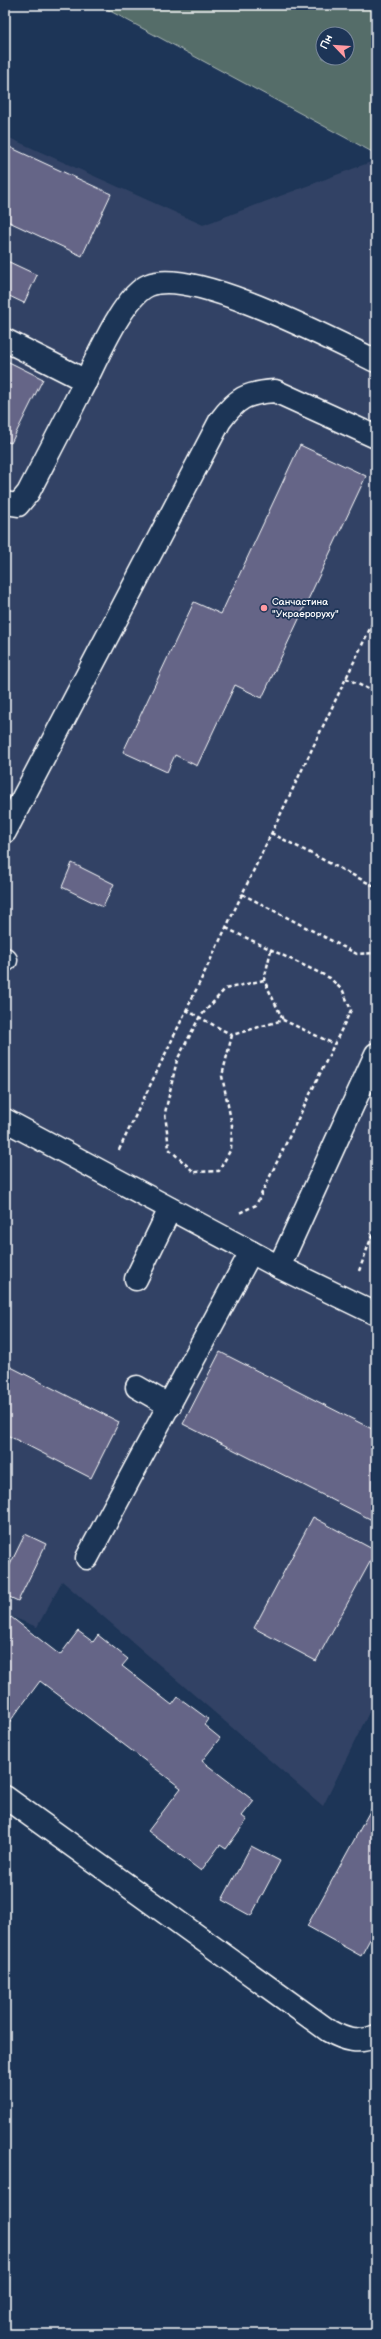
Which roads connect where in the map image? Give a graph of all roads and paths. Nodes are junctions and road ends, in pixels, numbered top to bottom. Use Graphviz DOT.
graph roads {
  1 [pos="5,340"];
  2 [pos="376,361"];
  3 [pos="86,381"];
  4 [pos="376,437"];
  5 [pos="5,504"];
  6 [pos="376,616"];
  7 [pos="346,678"];
  8 [pos="376,693"];
  9 [pos="5,832"];
  10 [pos="271,833"];
  11 [pos="376,887"];
  12 [pos="242,894"];
  13 [pos="226,928"];
  14 [pos="271,950"];
  15 [pos="376,953"];
  16 [pos="264,980"];
  17 [pos="186,1010"];
  18 [pos="199,1018"];
  19 [pos="283,1020"];
  20 [pos="232,1035"];
  21 [pos="334,1044"];
  22 [pos="376,1054"];
  23 [pos="5,1120"];
  24 [pos="125,1154"];
  25 [pos="170,1209"];
  26 [pos="237,1214"];
  27 [pos="376,1225"];
  28 [pos="251,1252"];
  29 [pos="279,1267"];
  30 [pos="359,1271"];
  31 [pos="136,1279"];
  32 [pos="376,1314"];
  33 [pos="137,1387"];
  34 [pos="170,1406"];
  35 [pos="88,1558"];
  36 [pos="5,1797"];
  37 [pos="376,2036"];
  1 -- 3 [label="lane"];
  2 -- 3 [label="lane"];
  3 -- 5 [label="lane"];
  4 -- 9 [label="lane"];
  6 -- 7 [label="path"];
  7 -- 8 [label="path"];
  7 -- 10 [label="path"];
  10 -- 11 [label="path"];
  10 -- 12 [label="path"];
  12 -- 13 [label="path"];
  12 -- 15 [label="path"];
  13 -- 14 [label="path"];
  13 -- 17 [label="path"];
  14 -- 16 [label="path"];
  14 -- 21 [label="path"];
  16 -- 18 [label="path"];
  16 -- 19 [label="path"];
  17 -- 18 [label="path"];
  17 -- 24 [label="path"];
  18 -- 20 [label="path"];
  18 -- 20 [label="path"];
  19 -- 20 [label="path"];
  19 -- 21 [label="path"];
  21 -- 26 [label="path"];
  22 -- 29 [label="lane"];
  23 -- 25 [label="lane"];
  25 -- 28 [label="lane"];
  25 -- 31 [label="lane"];
  27 -- 30 [label="path"];
  28 -- 29 [label="lane"];
  28 -- 34 [label="lane"];
  29 -- 32 [label="lane"];
  33 -- 34 [label="lane"];
  34 -- 35 [label="lane"];
  36 -- 37 [label="lane"];
}
